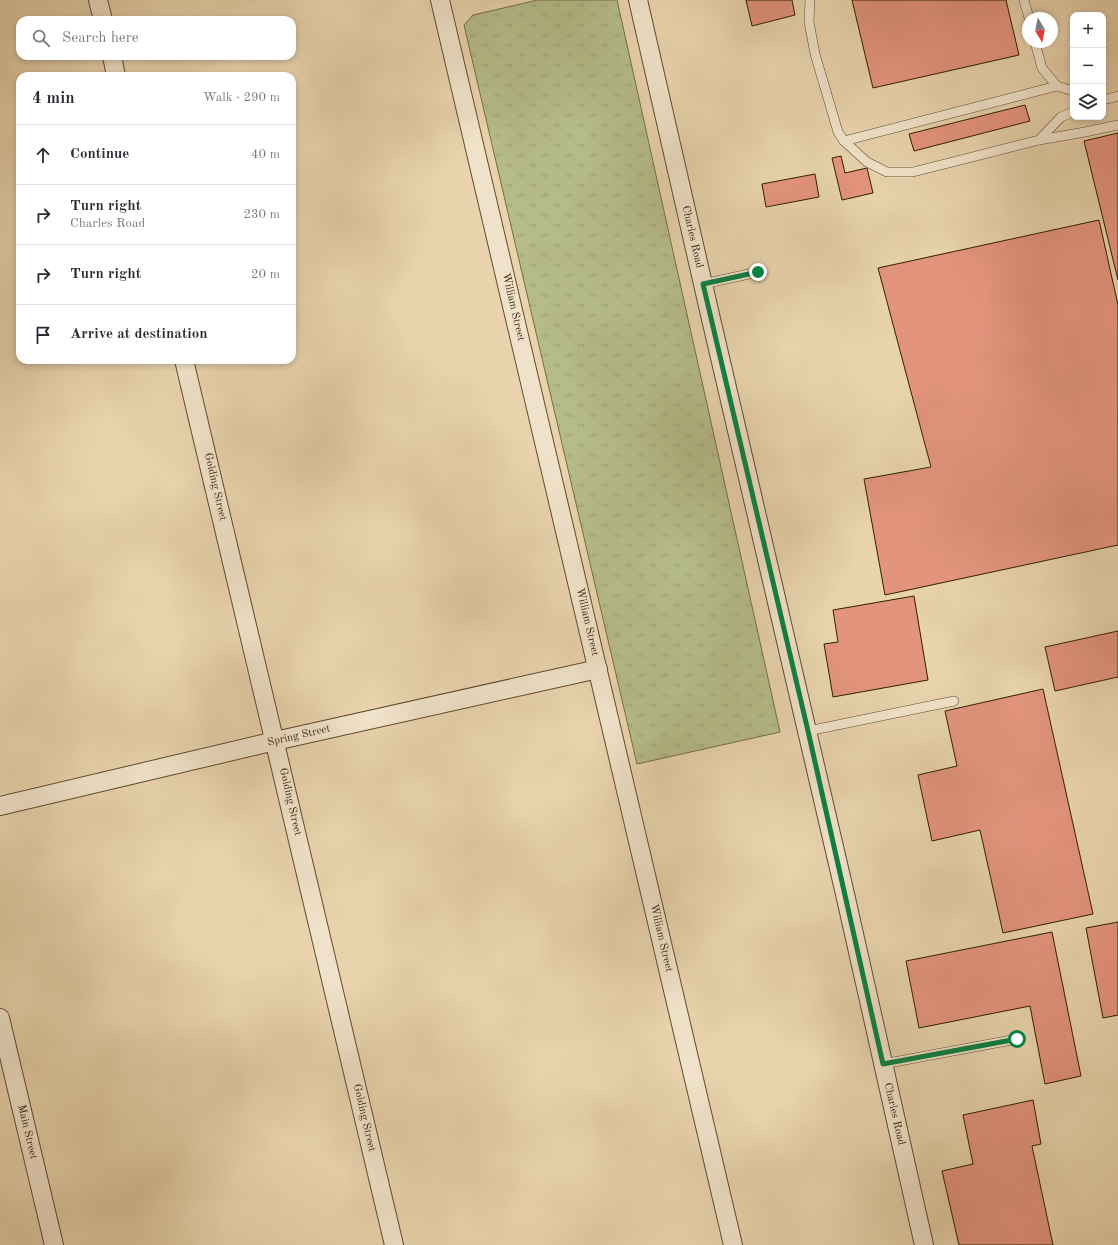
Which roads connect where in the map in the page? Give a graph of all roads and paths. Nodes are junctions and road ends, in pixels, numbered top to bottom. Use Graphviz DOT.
graph roads {
  1 [pos="98,0"];
  2 [pos="440,0"];
  3 [pos="638,0"];
  4 [pos="810,0"];
  5 [pos="1024,0"];
  6 [pos="1027,12"];
  7 [pos="102,16"];
  8 [pos="1037,48"];
  9 [pos="113,60"];
  10 [pos="115,72"];
  11 [pos="1057,86"];
  12 [pos="1070,90"];
  13 [pos="1118,96"];
  14 [pos="1106,99"];
  15 [pos="1070,113"];
  16 [pos="1118,125"];
  17 [pos="1039,140"];
  18 [pos="844,141"];
  19 [pos="758,272"];
  20 [pos="703,284"];
  21 [pos="185,364"];
  22 [pos="598,669"];
  23 [pos="954,701"];
  24 [pos="808,731"];
  25 [pos="275,741"];
  26 [pos="0,806"];
  27 [pos="0,1018"];
  28 [pos="1017,1039"];
  29 [pos="883,1064"];
  30 [pos="54,1245"];
  31 [pos="394,1245"];
  32 [pos="733,1245"];
  33 [pos="924,1245"];
  1 -- 7 [label="street"];
  2 -- 22 [label="street, William Street"];
  3 -- 20 [label="street, Charles Road"];
  4 -- 18 [label="lane"];
  5 -- 6 [label="lane"];
  8 -- 11 [label="lane"];
  9 -- 10 [label="street"];
  11 -- 12 [label="lane"];
  11 -- 18 [label="lane"];
  13 -- 14 [label="lane"];
  15 -- 17 [label="lane"];
  16 -- 17 [label="lane"];
  17 -- 18 [label="lane"];
  19 -- 20 [label="lane"];
  20 -- 24 [label="street, Charles Road"];
  21 -- 25 [label="street, Golding Street"];
  22 -- 25 [label="street, Spring Street"];
  22 -- 32 [label="street, William Street"];
  23 -- 24 [label="lane"];
  24 -- 29 [label="street, Charles Road"];
  25 -- 26 [label="street, Spring Street"];
  25 -- 31 [label="street, Golding Street"];
  27 -- 30 [label="street, Main Street"];
  28 -- 29 [label="lane"];
  29 -- 33 [label="street, Charles Road"];
}
